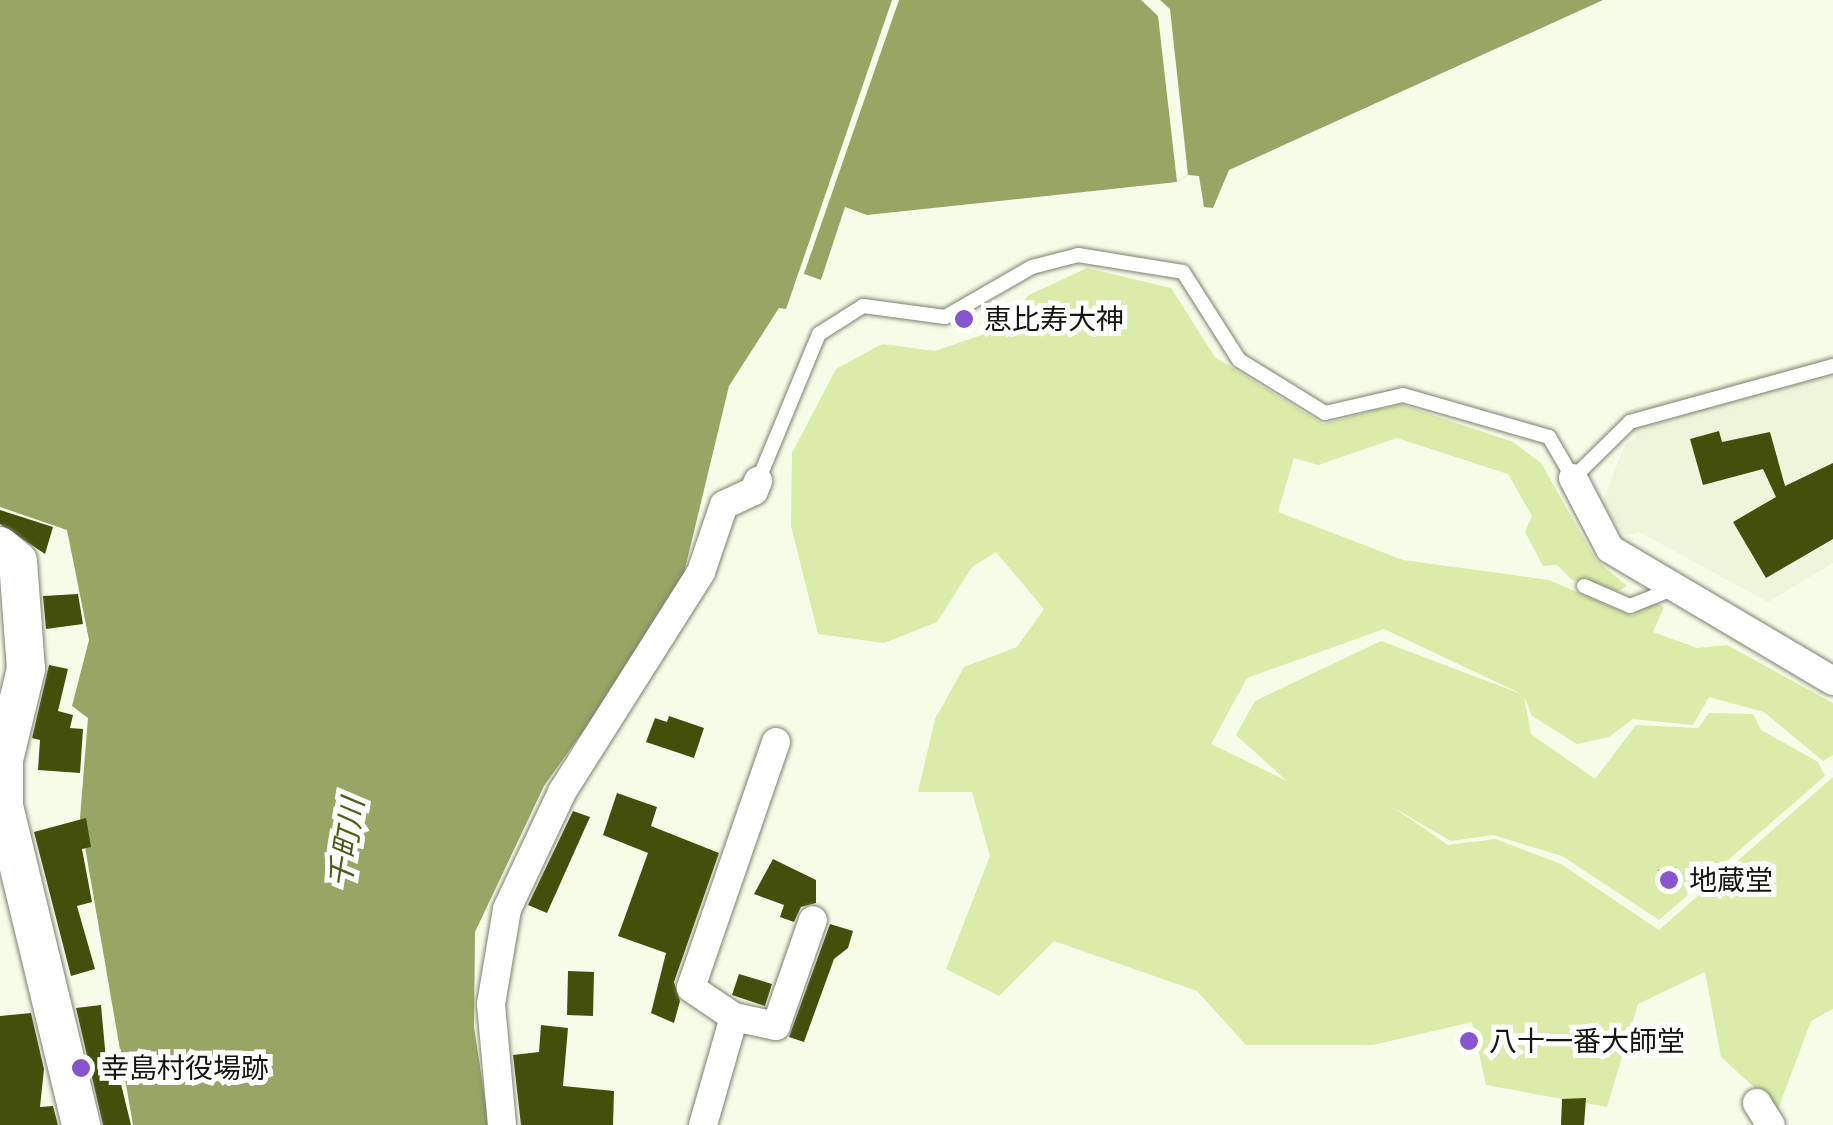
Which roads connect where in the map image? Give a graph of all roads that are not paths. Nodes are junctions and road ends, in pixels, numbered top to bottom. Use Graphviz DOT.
graph roads {
  1 [pos="1833,366"];
  2 [pos="1573,478"];
  3 [pos="758,481"];
  4 [pos="0,546"];
  5 [pos="1584,586"];
  6 [pos="1670,590"];
  7 [pos="1833,681"];
  8 [pos="776,742"];
  9 [pos="813,920"];
  10 [pos="734,1016"];
  11 [pos="81,1125"];
  12 [pos="502,1125"];
  13 [pos="703,1125"];
  1 -- 2 [label="lane"];
  2 -- 3 [label="lane"];
  2 -- 6 [label="street"];
  3 -- 12 [label="street"];
  4 -- 11 [label="main road"];
  5 -- 6 [label="lane"];
  6 -- 7 [label="street"];
  8 -- 10 [label="street"];
  9 -- 10 [label="street"];
  10 -- 13 [label="street"];
}
